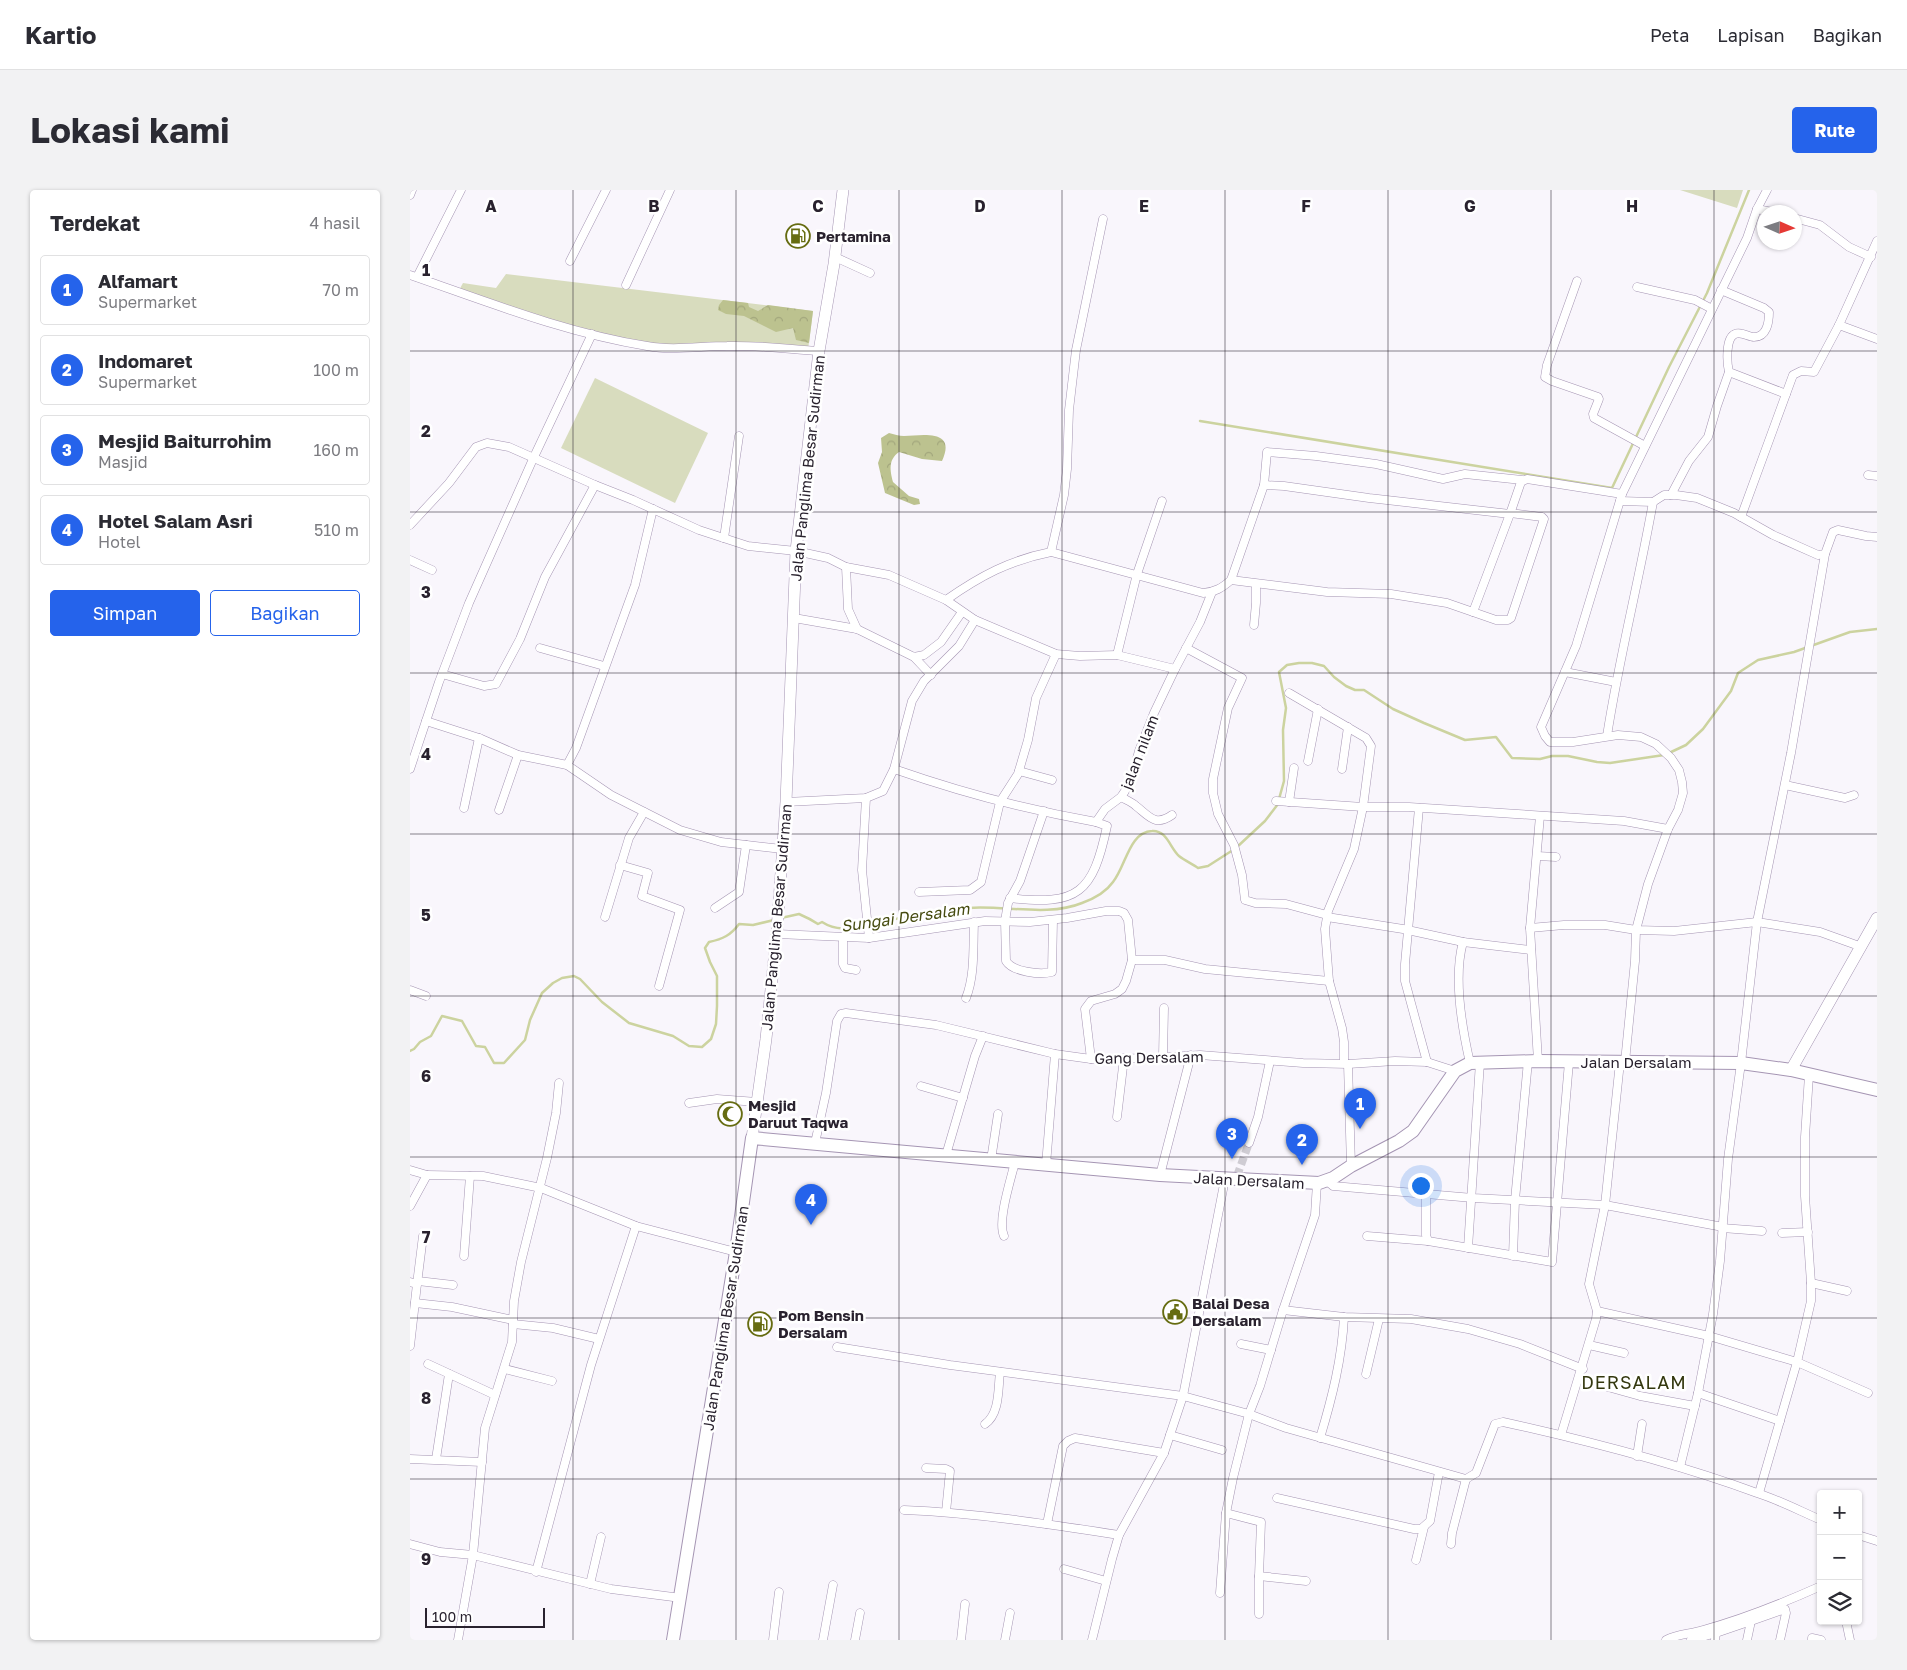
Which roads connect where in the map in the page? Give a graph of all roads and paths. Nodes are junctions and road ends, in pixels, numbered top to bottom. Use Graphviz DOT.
graph roads {
  1 [pos="412,190"];
  2 [pos="461,190"];
  3 [pos="606,190"];
  4 [pos="670,190"];
  5 [pos="843,190"];
  6 [pos="1767,190"];
  7 [pos="410,195"];
  8 [pos="1759,205"];
  9 [pos="1757,209"];
  10 [pos="1103,219"];
  11 [pos="1802,220"];
  12 [pos="1877,241"];
  13 [pos="835,257"];
  14 [pos="1870,258"];
  15 [pos="570,261"];
  16 [pos="870,273"];
  17 [pos="413,276"];
  18 [pos="1577,281"];
  19 [pos="626,285"];
  20 [pos="1637,287"];
  21 [pos="1721,290"];
  22 [pos="1710,308"];
  23 [pos="1839,325"];
  24 [pos="592,334"];
  25 [pos="1877,339"];
  26 [pos="819,351"];
  27 [pos="1729,372"];
  28 [pos="1786,394"];
  29 [pos="739,436"];
  30 [pos="1642,444"];
  31 [pos="534,459"];
  32 [pos="1868,475"];
  33 [pos="1877,476"];
  34 [pos="1522,480"];
  35 [pos="595,485"];
  36 [pos="1264,485"];
  37 [pos="1671,495"];
  38 [pos="1621,497"];
  39 [pos="1162,500"];
  40 [pos="1652,502"];
  41 [pos="653,509"];
  42 [pos="1510,513"];
  43 [pos="1741,517"];
  44 [pos="410,525"];
  45 [pos="1877,537"];
  46 [pos="724,538"];
  47 [pos="796,551"];
  48 [pos="1051,552"];
  49 [pos="1825,554"];
  50 [pos="410,560"];
  51 [pos="846,566"];
  52 [pos="432,570"];
  53 [pos="1137,574"];
  54 [pos="1231,580"];
  55 [pos="1256,584"];
  56 [pos="1212,592"];
  57 [pos="946,600"];
  58 [pos="962,612"];
  59 [pos="1473,612"];
  60 [pos="794,618"];
  61 [pos="975,620"];
  62 [pos="1254,625"];
  63 [pos="857,629"];
  64 [pos="540,648"];
  65 [pos="1186,648"];
  66 [pos="1056,654"];
  67 [pos="1117,655"];
  68 [pos="914,657"];
  69 [pos="604,666"];
  70 [pos="1175,669"];
  71 [pos="1565,672"];
  72 [pos="442,674"];
  73 [pos="931,674"];
  74 [pos="1616,682"];
  75 [pos="1289,693"];
  76 [pos="1318,709"];
  77 [pos="426,721"];
  78 [pos="1348,727"];
  79 [pos="1607,736"];
  80 [pos="479,738"];
  81 [pos="518,755"];
  82 [pos="1308,760"];
  83 [pos="566,765"];
  84 [pos="1294,768"];
  85 [pos="410,769"];
  86 [pos="894,769"];
  87 [pos="1342,769"];
  88 [pos="1020,770"];
  89 [pos="1052,780"];
  90 [pos="1785,785"];
  91 [pos="1854,795"];
  92 [pos="1121,797"];
  93 [pos="866,798"];
  94 [pos="1276,801"];
  95 [pos="786,802"];
  96 [pos="1000,802"];
  97 [pos="1288,802"];
  98 [pos="1363,807"];
  99 [pos="464,808"];
  100 [pos="1419,808"];
  101 [pos="499,810"];
  102 [pos="1044,810"];
  103 [pos="644,812"];
  104 [pos="1172,815"];
  105 [pos="1540,816"];
  106 [pos="1096,822"];
  107 [pos="1668,829"];
  108 [pos="746,845"];
  109 [pos="782,849"];
  110 [pos="1537,856"];
  111 [pos="1556,857"];
  112 [pos="620,864"];
  113 [pos="919,892"];
  114 [pos="1009,901"];
  115 [pos="715,908"];
  116 [pos="605,916"];
  117 [pos="1327,916"];
  118 [pos="1005,917"];
  119 [pos="1877,918"];
  120 [pos="1053,920"];
  121 [pos="974,922"];
  122 [pos="1757,922"];
  123 [pos="1530,928"];
  124 [pos="1407,930"];
  125 [pos="1636,930"];
  126 [pos="777,932"];
  127 [pos="868,933"];
  128 [pos="843,938"];
  129 [pos="1463,942"];
  130 [pos="1862,947"];
  131 [pos="1531,950"];
  132 [pos="1132,960"];
  133 [pos="856,970"];
  134 [pos="1329,981"];
  135 [pos="659,986"];
  136 [pos="410,990"];
  137 [pos="426,996"];
  138 [pos="966,998"];
  139 [pos="1164,1008"];
  140 [pos="984,1036"];
  141 [pos="1054,1054"];
  142 [pos="1191,1055"];
  143 [pos="1163,1057"];
  144 [pos="1124,1058"];
  145 [pos="1091,1059"];
  146 [pos="1270,1060"];
  147 [pos="1533,1061"];
  148 [pos="1427,1062"];
  149 [pos="1475,1062"];
  150 [pos="1570,1062"];
  151 [pos="1622,1062"];
  152 [pos="1741,1063"];
  153 [pos="1346,1064"];
  154 [pos="1791,1070"];
  155 [pos="1455,1071"];
  156 [pos="1809,1075"];
  157 [pos="559,1082"];
  158 [pos="921,1086"];
  159 [pos="1877,1090"];
  160 [pos="963,1098"];
  161 [pos="756,1102"];
  162 [pos="689,1103"];
  163 [pos="998,1114"];
  164 [pos="1118,1117"];
  165 [pos="752,1138"];
  166 [pos="815,1143"];
  167 [pos="1249,1143"];
  168 [pos="946,1155"];
  169 [pos="991,1160"];
  170 [pos="1015,1162"];
  171 [pos="1046,1165"];
  172 [pos="1351,1166"];
  173 [pos="410,1170"];
  174 [pos="427,1175"];
  175 [pos="1160,1175"];
  176 [pos="470,1176"];
  177 [pos="1232,1178"];
  178 [pos="1322,1182"];
  179 [pos="541,1188"];
  180 [pos="1426,1194"];
  181 [pos="1472,1198"];
  182 [pos="1515,1200"];
  183 [pos="1558,1202"];
  184 [pos="1605,1204"];
  185 [pos="410,1206"];
  186 [pos="636,1226"];
  187 [pos="1722,1227"];
  188 [pos="1762,1231"];
  189 [pos="1808,1232"];
  190 [pos="1782,1233"];
  191 [pos="424,1236"];
  192 [pos="1004,1236"];
  193 [pos="1368,1236"];
  194 [pos="1428,1241"];
  195 [pos="1468,1248"];
  196 [pos="736,1252"];
  197 [pos="464,1256"];
  198 [pos="1513,1256"];
  199 [pos="415,1282"];
  200 [pos="1811,1283"];
  201 [pos="453,1285"];
  202 [pos="1846,1291"];
  203 [pos="415,1303"];
  204 [pos="1282,1310"];
  205 [pos="1597,1311"];
  206 [pos="1344,1317"];
  207 [pos="1379,1319"];
  208 [pos="513,1322"];
  209 [pos="1709,1336"];
  210 [pos="599,1339"];
  211 [pos="1241,1344"];
  212 [pos="1590,1345"];
  213 [pos="410,1346"];
  214 [pos="837,1347"];
  215 [pos="1271,1350"];
  216 [pos="1624,1353"];
  217 [pos="1797,1362"];
  218 [pos="428,1364"];
  219 [pos="505,1369"];
  220 [pos="1583,1369"];
  221 [pos="1000,1372"];
  222 [pos="448,1374"];
  223 [pos="1366,1374"];
  224 [pos="1580,1379"];
  225 [pos="552,1381"];
  226 [pos="1698,1393"];
  227 [pos="1868,1393"];
  228 [pos="495,1396"];
  229 [pos="1183,1396"];
  230 [pos="1695,1406"];
  231 [pos="1249,1414"];
  232 [pos="1780,1421"];
  233 [pos="986,1424"];
  234 [pos="1642,1424"];
  235 [pos="1170,1435"];
  236 [pos="1562,1435"];
  237 [pos="1320,1438"];
  238 [pos="1222,1450"];
  239 [pos="1164,1453"];
  240 [pos="1637,1456"];
  241 [pos="410,1458"];
  242 [pos="436,1459"];
  243 [pos="482,1462"];
  244 [pos="1680,1467"];
  245 [pos="926,1468"];
  246 [pos="1439,1472"];
  247 [pos="1466,1479"];
  248 [pos="1758,1493"];
  249 [pos="1277,1498"];
  250 [pos="904,1510"];
  251 [pos="946,1512"];
  252 [pos="1226,1513"];
  253 [pos="1817,1518"];
  254 [pos="1047,1524"];
  255 [pos="1424,1527"];
  256 [pos="1119,1535"];
  257 [pos="1862,1536"];
  258 [pos="600,1537"];
  259 [pos="1877,1541"];
  260 [pos="410,1544"];
  261 [pos="1451,1544"];
  262 [pos="473,1556"];
  263 [pos="1416,1560"];
  264 [pos="1064,1569"];
  265 [pos="536,1572"];
  266 [pos="1259,1576"];
  267 [pos="1306,1581"];
  268 [pos="1106,1582"];
  269 [pos="590,1584"];
  270 [pos="833,1585"];
  271 [pos="1817,1588"];
  272 [pos="779,1592"];
  273 [pos="1220,1593"];
  274 [pos="681,1598"];
  275 [pos="965,1604"];
  276 [pos="860,1613"];
  277 [pos="1010,1613"];
  278 [pos="1260,1614"];
  279 [pos="1751,1621"];
  280 [pos="1847,1625"];
  281 [pos="1715,1636"];
  282 [pos="458,1640"];
  283 [pos="673,1640"];
  284 [pos="773,1640"];
  285 [pos="823,1640"];
  286 [pos="855,1640"];
  287 [pos="961,1640"];
  288 [pos="1005,1640"];
  289 [pos="1092,1640"];
  290 [pos="1666,1640"];
  291 [pos="1691,1640"];
  292 [pos="1747,1640"];
  293 [pos="1780,1640"];
  294 [pos="1812,1640"];
  295 [pos="1821,1640"];
  296 [pos="1850,1640"];
  1 -- 7 [label="street"];
  2 -- 17 [label="street"];
  3 -- 15 [label="street"];
  4 -- 19 [label="street"];
  5 -- 13 [label="main road, Jalan Panglima Besar Sudirman"];
  6 -- 8 [label="street"];
  9 -- 21 [label="street"];
  10 -- 48 [label="street"];
  11 -- 14 [label="street"];
  12 -- 14 [label="street"];
  13 -- 16 [label="street"];
  13 -- 26 [label="main road, Jalan Panglima Besar Sudirman"];
  14 -- 23 [label="street"];
  17 -- 24 [label="street"];
  18 -- 30 [label="street"];
  20 -- 22 [label="street"];
  21 -- 22 [label="street"];
  21 -- 27 [label="street"];
  22 -- 30 [label="street"];
  23 -- 25 [label="street"];
  23 -- 28 [label="street"];
  24 -- 26 [label="street"];
  24 -- 31 [label="street"];
  26 -- 47 [label="main road, Jalan Panglima Besar Sudirman"];
  27 -- 28 [label="street"];
  27 -- 37 [label="street"];
  28 -- 43 [label="street"];
  29 -- 46 [label="street"];
  30 -- 38 [label="street"];
  31 -- 35 [label="street"];
  31 -- 44 [label="street"];
  31 -- 72 [label="street"];
  32 -- 33 [label="street"];
  34 -- 36 [label="street"];
  34 -- 38 [label="street"];
  34 -- 42 [label="street"];
  35 -- 41 [label="street"];
  35 -- 72 [label="street"];
  36 -- 42 [label="street"];
  36 -- 54 [label="street"];
  37 -- 40 [label="street"];
  37 -- 43 [label="street"];
  38 -- 40 [label="street"];
  38 -- 71 [label="street"];
  39 -- 53 [label="street"];
  40 -- 74 [label="street"];
  41 -- 46 [label="street"];
  41 -- 69 [label="street"];
  42 -- 59 [label="street"];
  42 -- 59 [label="street"];
  43 -- 49 [label="street"];
  45 -- 49 [label="street"];
  46 -- 47 [label="street"];
  47 -- 51 [label="street"];
  47 -- 60 [label="main road, Jalan Panglima Besar Sudirman"];
  48 -- 53 [label="street"];
  48 -- 57 [label="street"];
  49 -- 90 [label="street"];
  50 -- 52 [label="street"];
  51 -- 57 [label="street"];
  51 -- 63 [label="street"];
  53 -- 56 [label="street"];
  53 -- 67 [label="street"];
  54 -- 55 [label="street"];
  54 -- 56 [label="street"];
  55 -- 59 [label="street"];
  55 -- 62 [label="street"];
  56 -- 65 [label="street, jalan nilam"];
  57 -- 58 [label="street"];
  58 -- 61 [label="street"];
  58 -- 68 [label="street"];
  60 -- 63 [label="street"];
  60 -- 95 [label="main road, Jalan Panglima Besar Sudirman"];
  61 -- 66 [label="street"];
  61 -- 73 [label="street"];
  63 -- 68 [label="street"];
  64 -- 69 [label="street"];
  65 -- 70 [label="street, jalan nilam"];
  65 -- 117 [label="street"];
  66 -- 67 [label="street"];
  66 -- 88 [label="street"];
  67 -- 70 [label="street"];
  68 -- 73 [label="street"];
  69 -- 83 [label="street"];
  70 -- 92 [label="street, jalan nilam"];
  71 -- 74 [label="street"];
  71 -- 79 [label="street"];
  72 -- 77 [label="street"];
  73 -- 86 [label="street"];
  74 -- 79 [label="street"];
  75 -- 76 [label="street"];
  76 -- 78 [label="street"];
  76 -- 82 [label="street"];
  77 -- 80 [label="street"];
  77 -- 85 [label="street"];
  78 -- 87 [label="street"];
  78 -- 98 [label="street"];
  79 -- 107 [label="street"];
  80 -- 81 [label="street"];
  80 -- 99 [label="street"];
  81 -- 83 [label="street"];
  81 -- 101 [label="street"];
  83 -- 103 [label="street"];
  84 -- 97 [label="street"];
  86 -- 93 [label="street"];
  86 -- 96 [label="street"];
  88 -- 89 [label="street"];
  88 -- 96 [label="street"];
  90 -- 91 [label="street"];
  90 -- 122 [label="street"];
  92 -- 104 [label="street"];
  92 -- 106 [label="street, jalan nilam"];
  93 -- 95 [label="street"];
  93 -- 127 [label="street"];
  94 -- 97 [label="street"];
  95 -- 109 [label="main road, Jalan Panglima Besar Sudirman"];
  96 -- 102 [label="street"];
  96 -- 113 [label="street"];
  97 -- 98 [label="street"];
  98 -- 100 [label="street"];
  98 -- 117 [label="street"];
  100 -- 105 [label="street"];
  100 -- 124 [label="street"];
  102 -- 106 [label="street"];
  102 -- 114 [label="street"];
  103 -- 108 [label="street"];
  103 -- 112 [label="street"];
  105 -- 107 [label="street"];
  105 -- 110 [label="street"];
  106 -- 114 [label="street"];
  107 -- 125 [label="street"];
  108 -- 109 [label="street"];
  108 -- 115 [label="street"];
  109 -- 126 [label="main road, Jalan Panglima Besar Sudirman"];
  110 -- 111 [label="street"];
  110 -- 123 [label="street"];
  112 -- 116 [label="street"];
  112 -- 135 [label="street"];
  114 -- 118 [label="street"];
  117 -- 124 [label="street"];
  117 -- 134 [label="street"];
  118 -- 120 [label="street"];
  118 -- 120 [label="street"];
  118 -- 121 [label="street"];
  119 -- 130 [label="main road"];
  120 -- 132 [label="street"];
  121 -- 127 [label="street"];
  121 -- 138 [label="street"];
  122 -- 125 [label="street"];
  122 -- 130 [label="street"];
  122 -- 152 [label="street"];
  123 -- 125 [label="street"];
  123 -- 131 [label="street"];
  124 -- 129 [label="street"];
  124 -- 148 [label="street"];
  125 -- 151 [label="street"];
  126 -- 128 [label="street"];
  126 -- 161 [label="main road, Jalan Panglima Besar Sudirman"];
  127 -- 128 [label="street"];
  128 -- 133 [label="street"];
  129 -- 131 [label="street"];
  129 -- 149 [label="street"];
  130 -- 154 [label="main road"];
  131 -- 147 [label="street"];
  132 -- 134 [label="street"];
  132 -- 145 [label="street"];
  134 -- 153 [label="street"];
  136 -- 137 [label="street"];
  139 -- 143 [label="street"];
  140 -- 141 [label="street, Gang Dersalam"];
  140 -- 160 [label="street"];
  140 -- 166 [label="street, Gang Dersalam"];
  141 -- 145 [label="street, Gang Dersalam"];
  141 -- 171 [label="street"];
  142 -- 143 [label="street, Gang Dersalam"];
  142 -- 146 [label="street, Gang Dersalam"];
  142 -- 175 [label="street"];
  143 -- 144 [label="street, Gang Dersalam"];
  144 -- 145 [label="street, Gang Dersalam"];
  144 -- 164 [label="street"];
  146 -- 153 [label="street, Gang Dersalam"];
  146 -- 167 [label="street"];
  147 -- 149 [label="main road, Jalan Dersalam"];
  147 -- 150 [label="main road, Jalan Dersalam"];
  147 -- 182 [label="street"];
  148 -- 153 [label="street, Gang Dersalam"];
  148 -- 155 [label="street, Gang Dersalam"];
  149 -- 155 [label="main road, Jalan Dersalam"];
  149 -- 181 [label="street"];
  150 -- 151 [label="main road, Jalan Dersalam"];
  150 -- 183 [label="street"];
  151 -- 152 [label="main road, Jalan Dersalam"];
  151 -- 184 [label="street"];
  152 -- 154 [label="main road, Jalan Dersalam"];
  152 -- 187 [label="street"];
  153 -- 172 [label="street"];
  154 -- 156 [label="main road, Jalan Dersalam"];
  155 -- 172 [label="main road, Jalan Dersalam"];
  156 -- 159 [label="main road, Jalan Dersalam"];
  156 -- 189 [label="street"];
  157 -- 179 [label="street"];
  158 -- 160 [label="street"];
  160 -- 168 [label="street"];
  161 -- 162 [label="street"];
  161 -- 165 [label="main road, Jalan Panglima Besar Sudirman"];
  163 -- 169 [label="street"];
  165 -- 166 [label="main road, Jalan Dersalam"];
  165 -- 196 [label="main road, Jalan Panglima Besar Sudirman"];
  166 -- 168 [label="main road, Jalan Dersalam"];
  168 -- 169 [label="main road, Jalan Dersalam"];
  169 -- 170 [label="main road, Jalan Dersalam"];
  170 -- 171 [label="main road, Jalan Dersalam"];
  170 -- 192 [label="street"];
  171 -- 175 [label="main road, Jalan Dersalam"];
  172 -- 178 [label="main road, Jalan Dersalam"];
  173 -- 174 [label="street"];
  174 -- 176 [label="street"];
  174 -- 185 [label="street"];
  175 -- 177 [label="main road, Jalan Dersalam"];
  176 -- 179 [label="street"];
  176 -- 197 [label="street"];
  177 -- 178 [label="main road, Jalan Dersalam"];
  177 -- 229 [label="street"];
  178 -- 180 [label="street"];
  178 -- 204 [label="street"];
  179 -- 186 [label="street"];
  179 -- 208 [label="street"];
  180 -- 181 [label="street"];
  180 -- 194 [label="street"];
  181 -- 182 [label="street"];
  181 -- 195 [label="street"];
  182 -- 183 [label="street"];
  182 -- 198 [label="street"];
  183 -- 184 [label="street"];
  183 -- 198 [label="street"];
  184 -- 187 [label="street"];
  184 -- 205 [label="street"];
  186 -- 196 [label="street"];
  186 -- 210 [label="street"];
  187 -- 188 [label="street"];
  187 -- 209 [label="street"];
  189 -- 190 [label="street"];
  189 -- 200 [label="street"];
  191 -- 199 [label="street"];
  193 -- 194 [label="street"];
  194 -- 195 [label="street"];
  195 -- 198 [label="street"];
  196 -- 274 [label="main road, Jalan Panglima Besar Sudirman"];
  199 -- 201 [label="street"];
  199 -- 203 [label="street"];
  200 -- 202 [label="street"];
  200 -- 217 [label="street"];
  203 -- 208 [label="street"];
  203 -- 213 [label="street"];
  204 -- 206 [label="street"];
  204 -- 215 [label="street"];
  205 -- 209 [label="street"];
  205 -- 212 [label="street"];
  206 -- 207 [label="street"];
  206 -- 237 [label="street"];
  207 -- 220 [label="street"];
  207 -- 223 [label="street"];
  208 -- 210 [label="street"];
  208 -- 219 [label="street"];
  209 -- 217 [label="street"];
  209 -- 226 [label="street"];
  210 -- 265 [label="street"];
  211 -- 215 [label="street"];
  212 -- 216 [label="street"];
  212 -- 220 [label="street"];
  214 -- 221 [label="street"];
  215 -- 231 [label="street"];
  217 -- 227 [label="street"];
  217 -- 232 [label="street"];
  218 -- 222 [label="street"];
  219 -- 225 [label="street"];
  219 -- 228 [label="street"];
  220 -- 224 [label="street"];
  221 -- 229 [label="street"];
  221 -- 233 [label="street"];
  222 -- 228 [label="street"];
  222 -- 242 [label="street"];
  224 -- 230 [label="street"];
  224 -- 236 [label="street"];
  226 -- 230 [label="street"];
  226 -- 232 [label="street"];
  228 -- 243 [label="street"];
  229 -- 231 [label="street"];
  229 -- 235 [label="street"];
  230 -- 244 [label="street"];
  231 -- 237 [label="street"];
  231 -- 252 [label="street"];
  232 -- 248 [label="street"];
  234 -- 240 [label="street"];
  235 -- 238 [label="street"];
  235 -- 239 [label="street"];
  236 -- 240 [label="street"];
  236 -- 247 [label="street"];
  237 -- 246 [label="street"];
  239 -- 254 [label="street"];
  239 -- 256 [label="street"];
  240 -- 244 [label="street"];
  241 -- 242 [label="street"];
  242 -- 243 [label="street"];
  243 -- 262 [label="street"];
  244 -- 248 [label="street"];
  245 -- 251 [label="street"];
  246 -- 247 [label="street"];
  246 -- 255 [label="street"];
  247 -- 261 [label="street"];
  248 -- 253 [label="street"];
  249 -- 255 [label="street"];
  250 -- 251 [label="street"];
  251 -- 254 [label="street"];
  252 -- 266 [label="street"];
  252 -- 273 [label="street"];
  254 -- 256 [label="street"];
  255 -- 263 [label="street"];
  256 -- 268 [label="street"];
  257 -- 259 [label="street"];
  258 -- 269 [label="street"];
  260 -- 262 [label="street"];
  262 -- 265 [label="street"];
  262 -- 282 [label="street"];
  264 -- 268 [label="street"];
  265 -- 269 [label="street"];
  266 -- 267 [label="street"];
  266 -- 278 [label="street"];
  268 -- 289 [label="street"];
  269 -- 274 [label="street"];
  270 -- 285 [label="street"];
  271 -- 290 [label="street"];
  272 -- 284 [label="street"];
  274 -- 283 [label="main road, Jalan Panglima Besar Sudirman"];
  275 -- 287 [label="street"];
  276 -- 286 [label="street"];
  277 -- 288 [label="street"];
  279 -- 281 [label="street"];
  279 -- 292 [label="street"];
  279 -- 293 [label="street"];
  280 -- 296 [label="street"];
  281 -- 291 [label="street"];
  294 -- 295 [label="street"];
}
